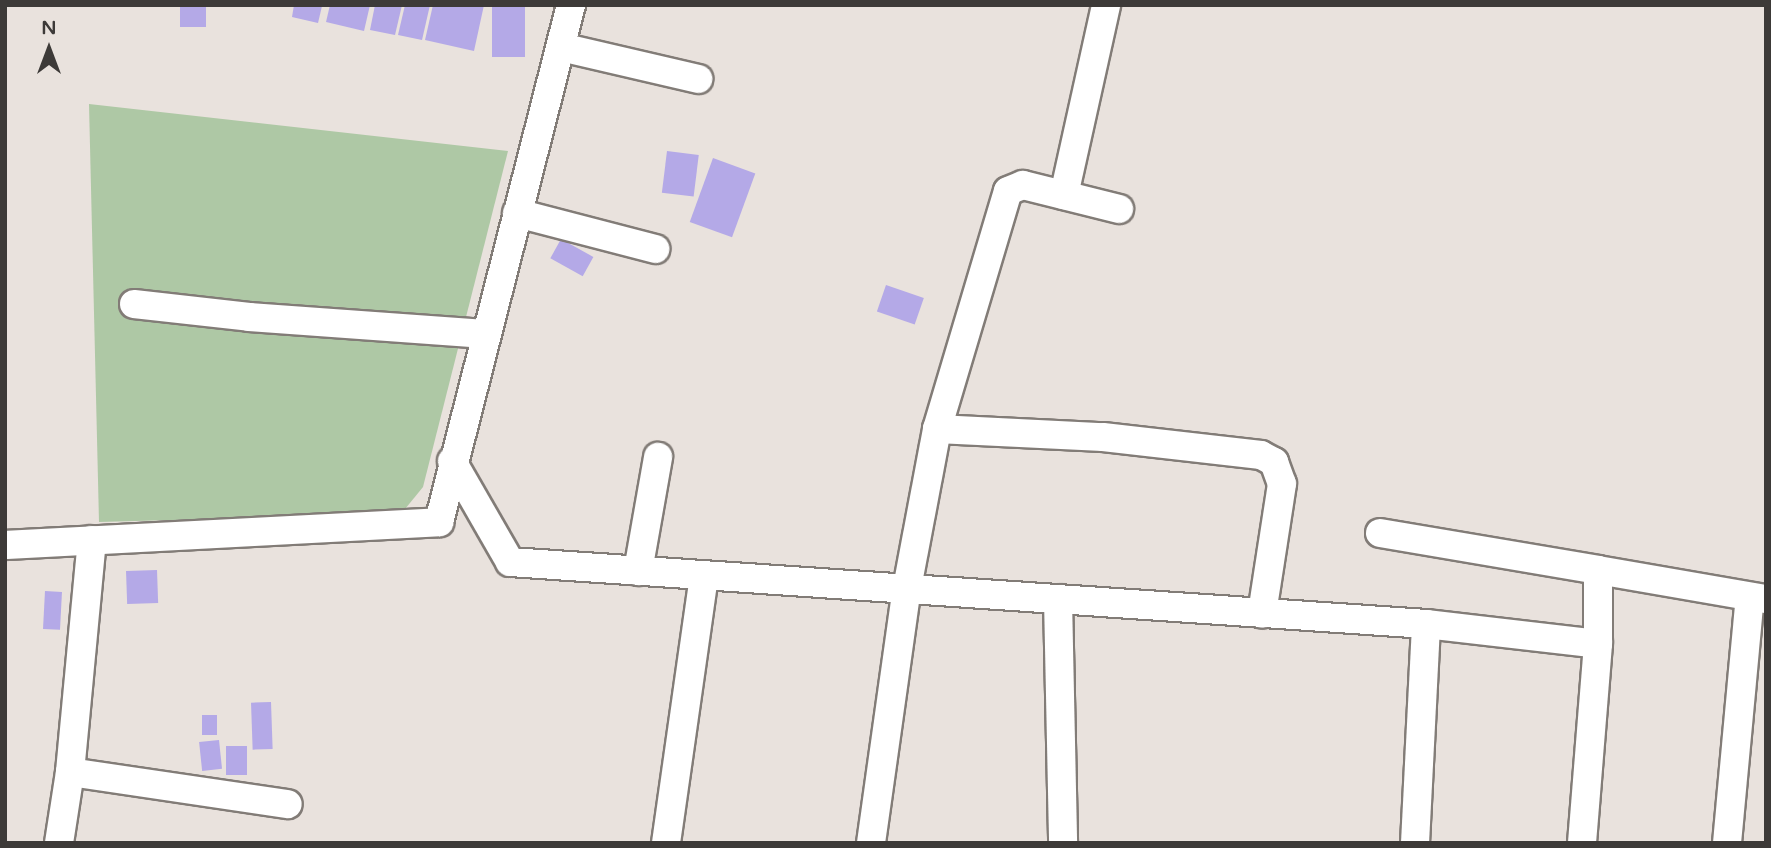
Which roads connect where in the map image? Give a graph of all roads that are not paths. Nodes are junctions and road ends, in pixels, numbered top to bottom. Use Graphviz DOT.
graph roads {
  1 [pos="571,5"];
  2 [pos="1106,5"];
  3 [pos="561,47"];
  4 [pos="698,79"];
  5 [pos="1064,195"];
  6 [pos="1119,209"];
  7 [pos="517,212"];
  8 [pos="655,249"];
  9 [pos="134,304"];
  10 [pos="485,334"];
  11 [pos="937,429"];
  12 [pos="658,457"];
  13 [pos="452,461"];
  14 [pos="1380,533"];
  15 [pos="92,540"];
  16 [pos="5,545"];
  17 [pos="1598,570"];
  18 [pos="638,571"];
  19 [pos="704,576"];
  20 [pos="907,588"];
  21 [pos="1758,598"];
  22 [pos="1058,599"];
  23 [pos="1262,613"];
  24 [pos="1426,624"];
  25 [pos="1598,644"];
  26 [pos="70,772"];
  27 [pos="288,804"];
  28 [pos="58,843"];
  29 [pos="666,843"];
  30 [pos="870,843"];
  31 [pos="1063,843"];
  32 [pos="1415,843"];
  33 [pos="1581,843"];
  34 [pos="1727,843"];
  1 -- 3 [label="street"];
  2 -- 5 [label="street"];
  3 -- 4 [label="street"];
  3 -- 7 [label="street"];
  5 -- 6 [label="street"];
  5 -- 11 [label="street"];
  7 -- 8 [label="street"];
  7 -- 10 [label="street"];
  9 -- 10 [label="street"];
  10 -- 13 [label="street"];
  11 -- 20 [label="street"];
  11 -- 23 [label="street"];
  12 -- 18 [label="street"];
  13 -- 15 [label="street"];
  13 -- 18 [label="street"];
  14 -- 17 [label="street"];
  15 -- 16 [label="street"];
  15 -- 26 [label="street"];
  17 -- 21 [label="street"];
  17 -- 25 [label="street"];
  18 -- 19 [label="street"];
  19 -- 20 [label="street"];
  19 -- 29 [label="street"];
  20 -- 22 [label="street"];
  20 -- 30 [label="street"];
  21 -- 34 [label="street"];
  22 -- 23 [label="street"];
  22 -- 31 [label="street"];
  23 -- 24 [label="street"];
  24 -- 25 [label="street"];
  24 -- 32 [label="street"];
  25 -- 33 [label="street"];
  26 -- 27 [label="street"];
  26 -- 28 [label="street"];
}
